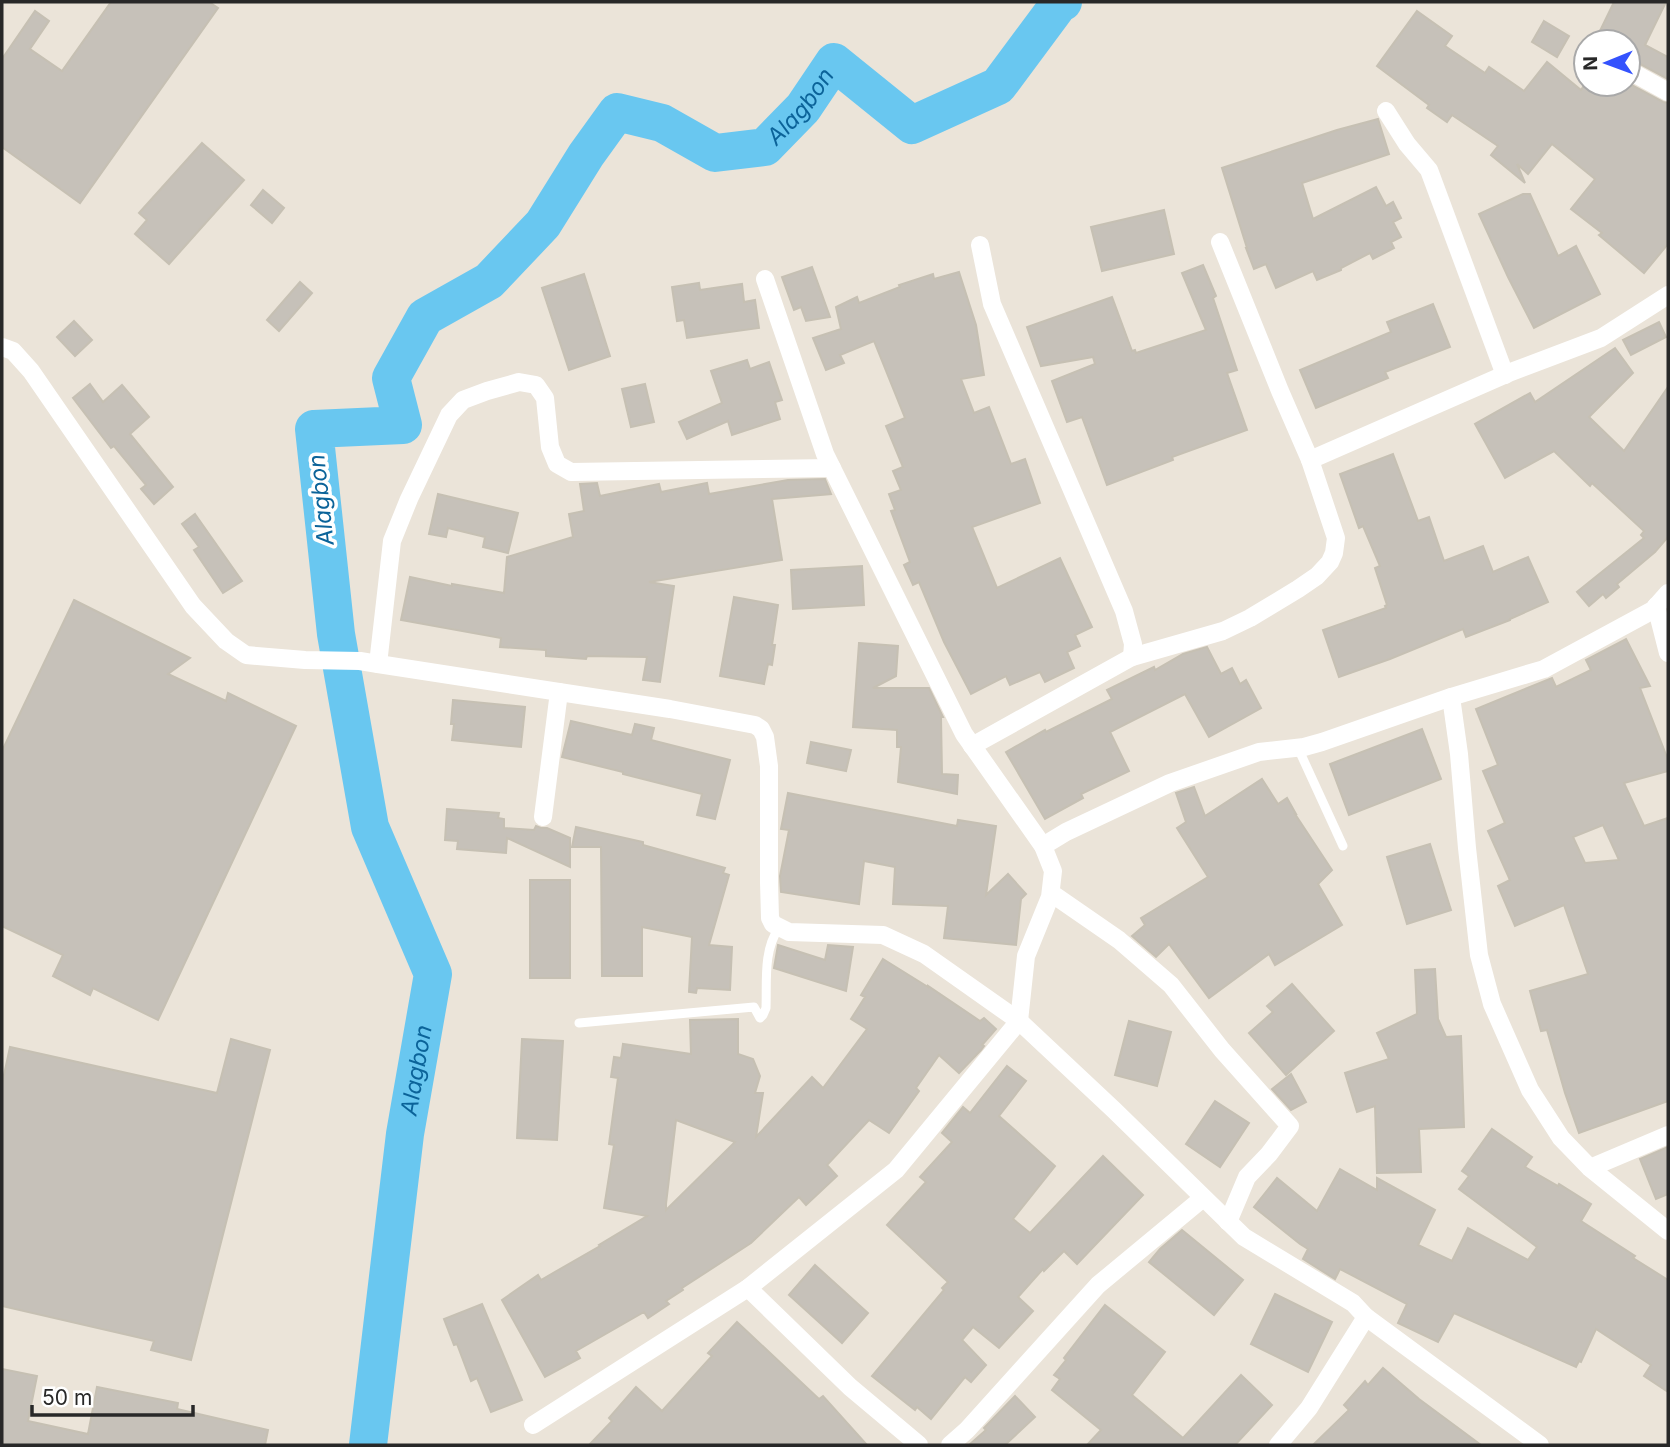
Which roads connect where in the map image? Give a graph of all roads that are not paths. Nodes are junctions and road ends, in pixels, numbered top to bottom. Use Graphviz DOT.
graph roads {
  1 [pos="1642,78"];
  2 [pos="1668,92"];
  3 [pos="1386,111"];
  4 [pos="1220,242"];
  5 [pos="980,245"];
  6 [pos="765,279"];
  7 [pos="1668,295"];
  8 [pos="2,347"];
  9 [pos="1505,375"];
  10 [pos="1310,460"];
  11 [pos="832,468"];
  12 [pos="1662,600"];
  13 [pos="1668,653"];
  14 [pos="1132,657"];
  15 [pos="369,663"];
  16 [pos="559,692"];
  17 [pos="1451,696"];
  18 [pos="972,746"];
  19 [pos="1298,748"];
  20 [pos="543,817"];
  21 [pos="1043,846"];
  22 [pos="1343,846"];
  23 [pos="1051,893"];
  24 [pos="779,928"];
  25 [pos="1019,1021"];
  26 [pos="579,1023"];
  27 [pos="1668,1135"];
  28 [pos="1590,1168"];
  29 [pos="1203,1198"];
  30 [pos="1228,1222"];
  31 [pos="1668,1231"];
  32 [pos="748,1288"];
  33 [pos="1366,1317"];
  34 [pos="533,1425"];
  35 [pos="919,1445"];
  36 [pos="950,1445"];
  37 [pos="1278,1445"];
  38 [pos="1540,1445"];
  1 -- 2 [label="street"];
  3 -- 9 [label="street"];
  4 -- 10 [label="street"];
  5 -- 14 [label="street"];
  6 -- 11 [label="street"];
  7 -- 9 [label="street"];
  8 -- 15 [label="street"];
  9 -- 10 [label="street"];
  10 -- 14 [label="street"];
  11 -- 15 [label="street"];
  11 -- 18 [label="street"];
  12 -- 13 [label="street"];
  12 -- 17 [label="street"];
  14 -- 18 [label="street"];
  15 -- 16 [label="street"];
  16 -- 20 [label="street"];
  16 -- 24 [label="street"];
  17 -- 19 [label="street"];
  17 -- 28 [label="street"];
  18 -- 21 [label="street"];
  19 -- 21 [label="street"];
  19 -- 22 [label="lane"];
  21 -- 23 [label="street"];
  23 -- 25 [label="street"];
  23 -- 30 [label="street"];
  24 -- 25 [label="street"];
  24 -- 26 [label="lane"];
  25 -- 29 [label="street"];
  25 -- 32 [label="street"];
  27 -- 28 [label="street"];
  28 -- 31 [label="street"];
  29 -- 30 [label="street"];
  29 -- 36 [label="street"];
  30 -- 33 [label="street"];
  32 -- 34 [label="street"];
  32 -- 35 [label="street"];
  33 -- 37 [label="street"];
  33 -- 38 [label="street"];
}
